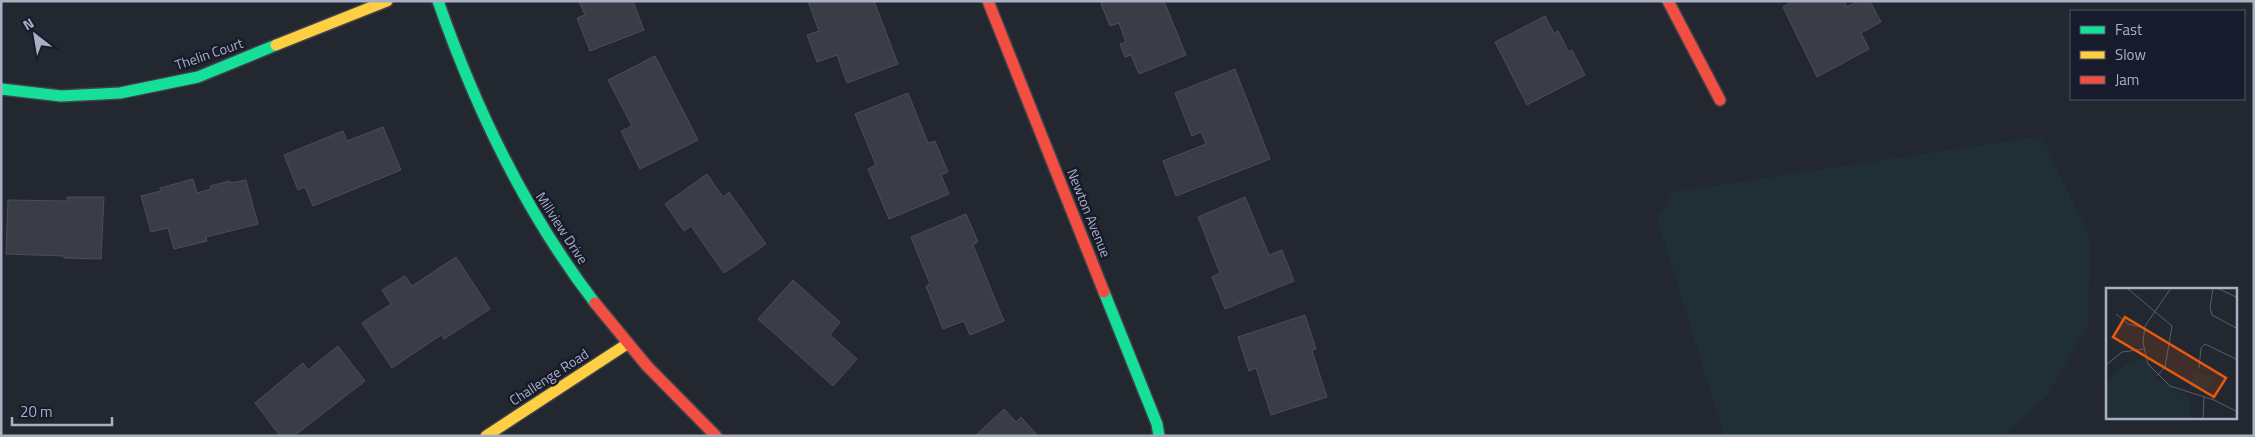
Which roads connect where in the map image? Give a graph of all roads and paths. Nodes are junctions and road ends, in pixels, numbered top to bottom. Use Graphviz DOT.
graph roads {
  1 [pos="387,1"];
  2 [pos="438,1"];
  3 [pos="988,1"];
  4 [pos="1668,1"];
  5 [pos="1,89"];
  6 [pos="1720,100"];
  7 [pos="627,344"];
  8 [pos="486,436"];
  9 [pos="716,436"];
  10 [pos="1159,436"];
  1 -- 5 [label="street, Thelin Court"];
  2 -- 7 [label="street, Millview Drive"];
  3 -- 10 [label="street, Newton Avenue"];
  4 -- 6 [label="street"];
  7 -- 8 [label="street, Challenge Road"];
  7 -- 9 [label="street, Millview Drive"];
}
